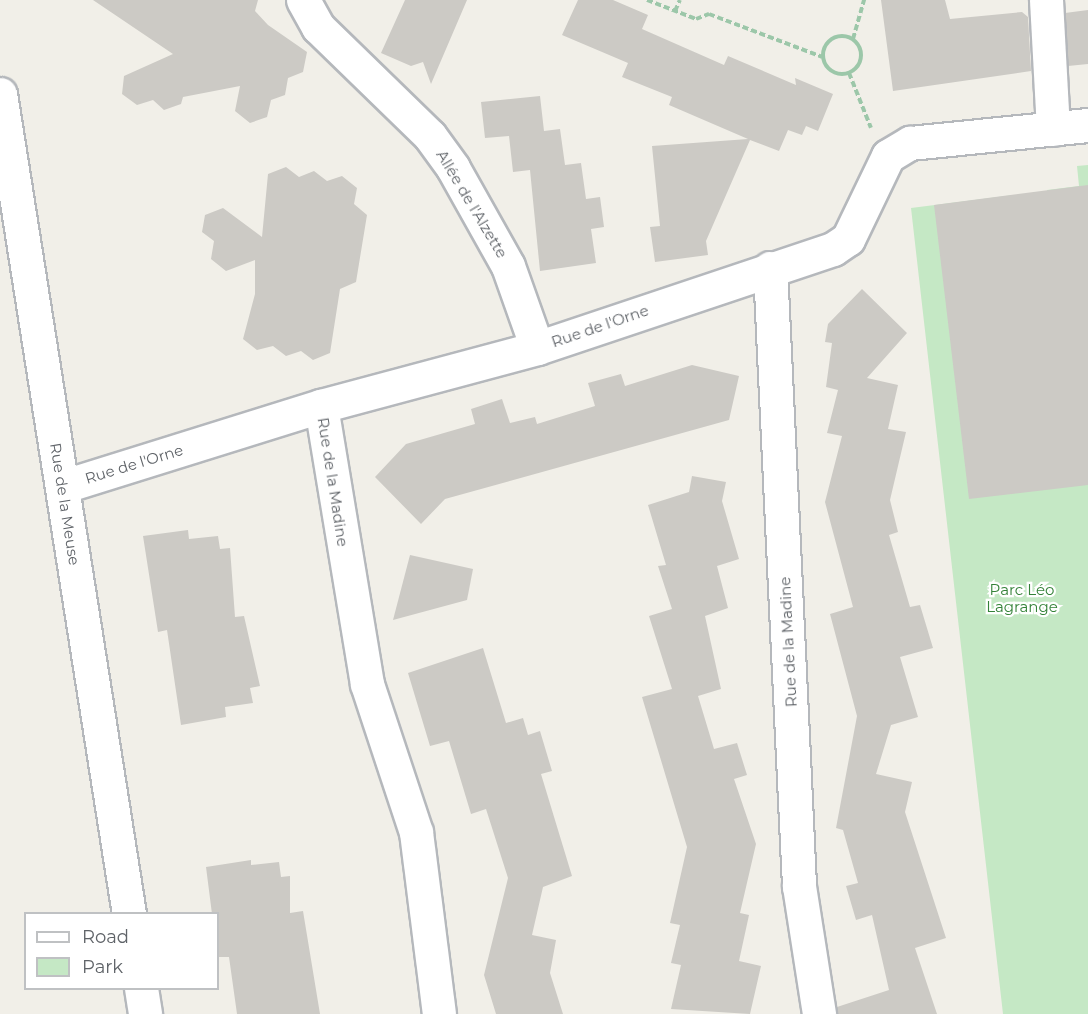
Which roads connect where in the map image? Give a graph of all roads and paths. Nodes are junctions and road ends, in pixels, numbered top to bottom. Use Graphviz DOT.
graph roads {
  1 [pos="303,0"];
  2 [pos="647,0"];
  3 [pos="680,0"];
  4 [pos="1046,0"];
  5 [pos="864,2"];
  6 [pos="675,11"];
  7 [pos="853,39"];
  8 [pos="822,57"];
  9 [pos="849,73"];
  10 [pos="0,94"];
  11 [pos="1088,125"];
  12 [pos="1053,129"];
  13 [pos="888,156"];
  14 [pos="770,268"];
  15 [pos="537,348"];
  16 [pos="321,406"];
  17 [pos="64,486"];
  18 [pos="129,912"];
  19 [pos="141,990"];
  20 [pos="146,1014"];
  21 [pos="439,1014"];
  22 [pos="819,1014"];
  1 -- 15 [label="street, Allée de l'Alzette"];
  2 -- 6 [label="path"];
  3 -- 6 [label="path"];
  4 -- 12 [label="street"];
  5 -- 7 [label="path"];
  6 -- 8 [label="path"];
  7 -- 8 [label="path"];
  7 -- 9 [label="path"];
  8 -- 9 [label="path"];
  9 -- 13 [label="path"];
  10 -- 17 [label="street, Rue de la Meuse"];
  11 -- 12 [label="street"];
  12 -- 13 [label="street"];
  13 -- 14 [label="street, Rue de l'Orne"];
  14 -- 15 [label="street, Rue de l'Orne"];
  14 -- 22 [label="street, Rue de la Madine"];
  15 -- 16 [label="street, Rue de l'Orne"];
  16 -- 17 [label="street, Rue de l'Orne"];
  16 -- 21 [label="street, Rue de la Madine"];
  17 -- 18 [label="street, Rue de la Meuse"];
  19 -- 20 [label="street"];
}
